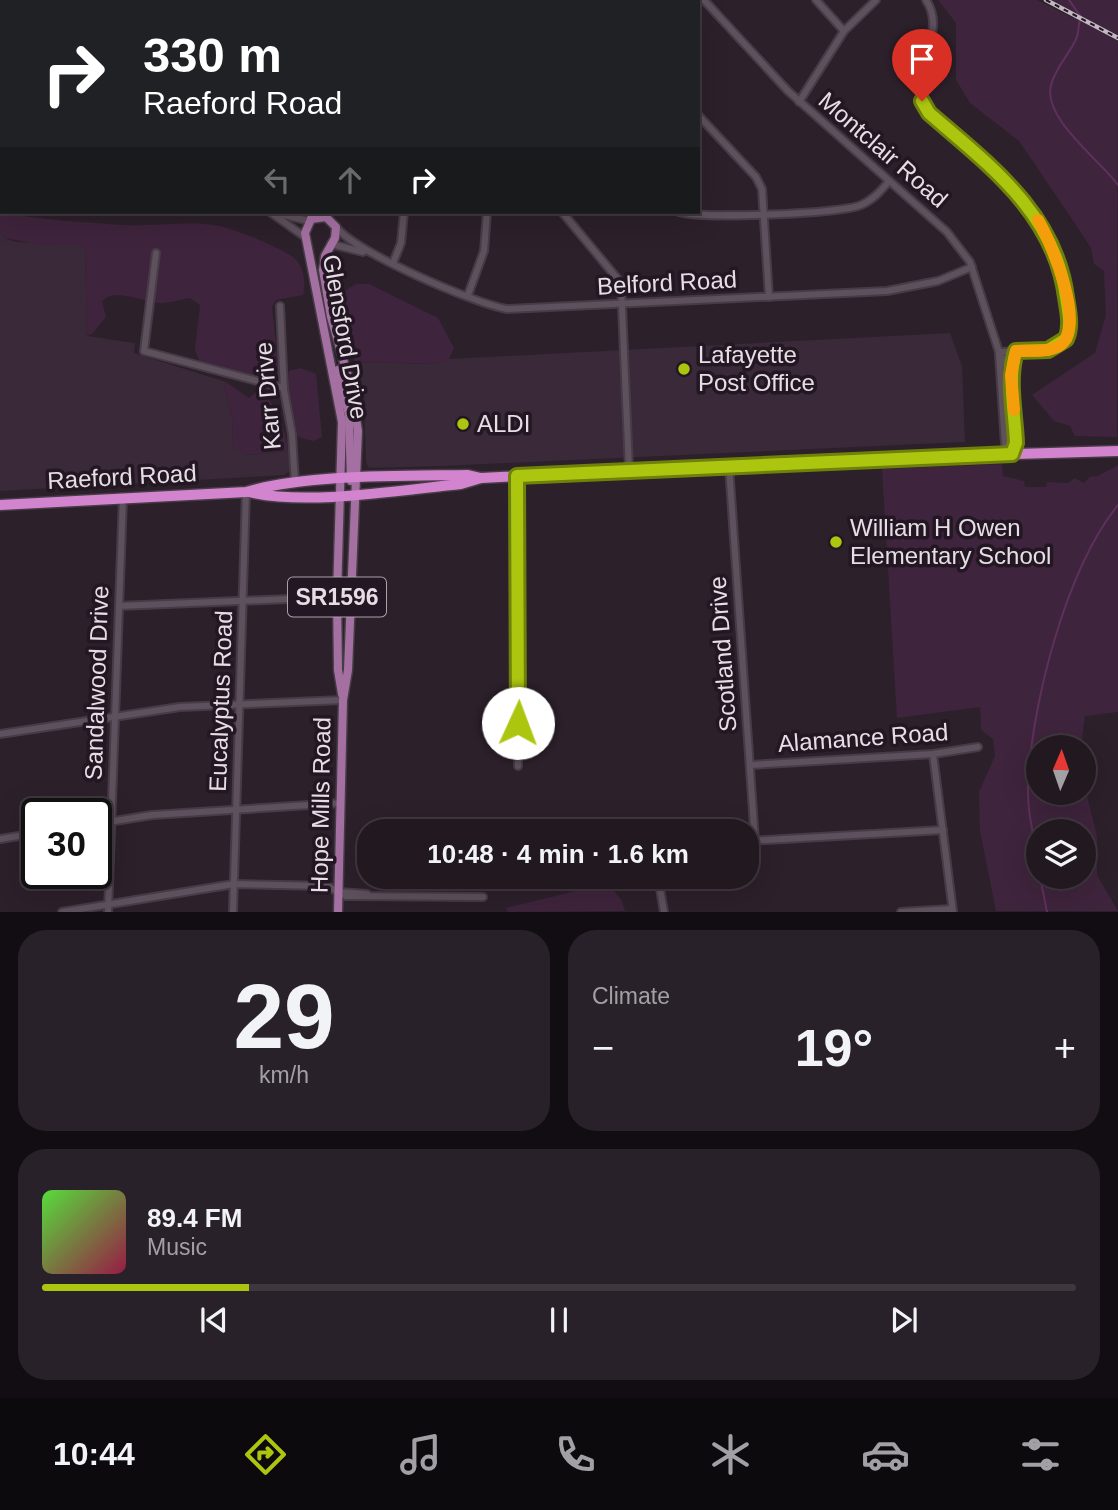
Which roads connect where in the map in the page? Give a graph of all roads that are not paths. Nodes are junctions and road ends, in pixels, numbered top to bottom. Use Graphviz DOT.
graph roads {
  1 [pos="704,0"];
  2 [pos="816,0"];
  3 [pos="876,0"];
  4 [pos="926,0"];
  5 [pos="844,31"];
  6 [pos="799,102"];
  7 [pos="700,117"];
  8 [pos="889,181"];
  9 [pos="766,213"];
  10 [pos="273,214"];
  11 [pos="286,214"];
  12 [pos="404,214"];
  13 [pos="487,214"];
  14 [pos="564,214"];
  15 [pos="688,214"];
  16 [pos="330,215"];
  17 [pos="311,217"];
  18 [pos="336,227"];
  19 [pos="307,240"];
  20 [pos="330,245"];
  21 [pos="156,253"];
  22 [pos="372,253"];
  23 [pos="393,263"];
  24 [pos="972,267"];
  25 [pos="468,295"];
  26 [pos="769,297"];
  27 [pos="623,304"];
  28 [pos="280,306"];
  29 [pos="1016,351"];
  30 [pos="999,352"];
  31 [pos="1011,375"];
  32 [pos="284,388"];
  33 [pos="1118,451"];
  34 [pos="1012,454"];
  35 [pos="729,466"];
  36 [pos="629,469"];
  37 [pos="517,476"];
  38 [pos="481,478"];
  39 [pos="350,480"];
  40 [pos="295,482"];
  41 [pos="246,492"];
  42 [pos="356,493"];
  43 [pos="342,494"];
  44 [pos="123,497"];
  45 [pos="0,505"];
  46 [pos="337,597"];
  47 [pos="244,600"];
  48 [pos="119,606"];
  49 [pos="343,700"];
  50 [pos="239,705"];
  51 [pos="115,716"];
  52 [pos="0,734"];
  53 [pos="978,747"];
  54 [pos="933,754"];
  55 [pos="750,765"];
  56 [pos="518,766"];
  57 [pos="341,803"];
  58 [pos="236,808"];
  59 [pos="751,819"];
  60 [pos="112,821"];
  61 [pos="943,830"];
  62 [pos="21,836"];
  63 [pos="0,839"];
  64 [pos="759,841"];
  65 [pos="234,884"];
  66 [pos="109,889"];
  67 [pos="660,889"];
  68 [pos="339,892"];
  69 [pos="483,897"];
  70 [pos="108,908"];
  71 [pos="953,910"];
  72 [pos="62,912"];
  73 [pos="233,912"];
  74 [pos="338,912"];
  75 [pos="664,912"];
  76 [pos="901,912"];
  1 -- 6 [label="street, Montclair Road"];
  2 -- 5 [label="street"];
  3 -- 5 [label="street"];
  4 -- 29 [label="street"];
  5 -- 6 [label="street"];
  6 -- 8 [label="street, Montclair Road"];
  7 -- 9 [label="street"];
  8 -- 9 [label="street"];
  8 -- 24 [label="street, Montclair Road"];
  9 -- 15 [label="street"];
  9 -- 26 [label="street"];
  10 -- 19 [label="street"];
  11 -- 17 [label="street"];
  12 -- 23 [label="street"];
  13 -- 25 [label="street"];
  14 -- 27 [label="street"];
  16 -- 17 [label="main road"];
  16 -- 18 [label="main road"];
  17 -- 19 [label="main road"];
  18 -- 20 [label="main road"];
  18 -- 22 [label="street, Belford Road"];
  19 -- 20 [label="main road"];
  19 -- 39 [label="main road, Glensford Drive"];
  20 -- 22 [label="street, Belford Road"];
  20 -- 39 [label="main road, Glensford Drive"];
  21 -- 32 [label="street"];
  22 -- 23 [label="street, Belford Road"];
  23 -- 25 [label="street, Belford Road"];
  24 -- 26 [label="street, Belford Road"];
  24 -- 30 [label="street, Montclair Road"];
  25 -- 27 [label="street, Belford Road"];
  26 -- 27 [label="street, Belford Road"];
  27 -- 36 [label="street"];
  28 -- 32 [label="street, Karr Drive"];
  29 -- 30 [label="street"];
  29 -- 31 [label="street"];
  30 -- 31 [label="street, Montclair Road"];
  30 -- 34 [label="street, Montclair Road"];
  31 -- 34 [label="street, Montclair Road"];
  32 -- 40 [label="street, Karr Drive"];
  33 -- 34 [label="highway, Raeford Road"];
  34 -- 35 [label="highway, Raeford Road"];
  35 -- 36 [label="highway, Raeford Road"];
  35 -- 55 [label="street, Scotland Drive"];
  36 -- 37 [label="highway, Raeford Road"];
  37 -- 38 [label="highway, Raeford Road"];
  37 -- 56 [label="street"];
  38 -- 39 [label="highway, Raeford Road"];
  38 -- 42 [label="highway, Raeford Road"];
  39 -- 40 [label="highway, Raeford Road"];
  39 -- 42 [label="main road, Hope Mills Road"];
  39 -- 43 [label="main road, Hope Mills Road / SR1596"];
  40 -- 41 [label="highway, Raeford Road"];
  41 -- 43 [label="highway, Raeford Road"];
  41 -- 44 [label="highway, Raeford Road"];
  41 -- 47 [label="street, Eucalyptus Road"];
  42 -- 43 [label="highway, Raeford Road"];
  42 -- 49 [label="main road, Hope Mills Road / SR1596"];
  43 -- 46 [label="main road, Hope Mills Road / SR1596"];
  44 -- 45 [label="highway, Raeford Road"];
  44 -- 48 [label="street, Sandalwood Drive"];
  46 -- 47 [label="street"];
  46 -- 49 [label="main road, Hope Mills Road / SR1596"];
  47 -- 48 [label="street"];
  47 -- 50 [label="street, Eucalyptus Road"];
  48 -- 51 [label="street, Sandalwood Drive"];
  49 -- 50 [label="street"];
  49 -- 57 [label="main road, Hope Mills Road / SR1596"];
  50 -- 51 [label="street"];
  50 -- 58 [label="street, Eucalyptus Road"];
  51 -- 52 [label="street"];
  51 -- 60 [label="street, Sandalwood Drive"];
  53 -- 54 [label="street, Alamance Road"];
  54 -- 55 [label="street, Alamance Road"];
  54 -- 61 [label="street"];
  55 -- 59 [label="street, Scotland Drive"];
  57 -- 58 [label="street"];
  57 -- 68 [label="main road, Hope Mills Road / SR1596"];
  58 -- 60 [label="street"];
  58 -- 65 [label="street, Eucalyptus Road"];
  61 -- 64 [label="street"];
  61 -- 71 [label="street"];
  62 -- 63 [label="street"];
  65 -- 68 [label="street"];
  65 -- 70 [label="street"];
  65 -- 73 [label="street, Eucalyptus Road"];
  66 -- 70 [label="street, Sandalwood Drive"];
  67 -- 75 [label="street"];
  68 -- 69 [label="street"];
  68 -- 74 [label="main road, Hope Mills Road / SR1596"];
  70 -- 72 [label="street"];
  71 -- 76 [label="street"];
}
